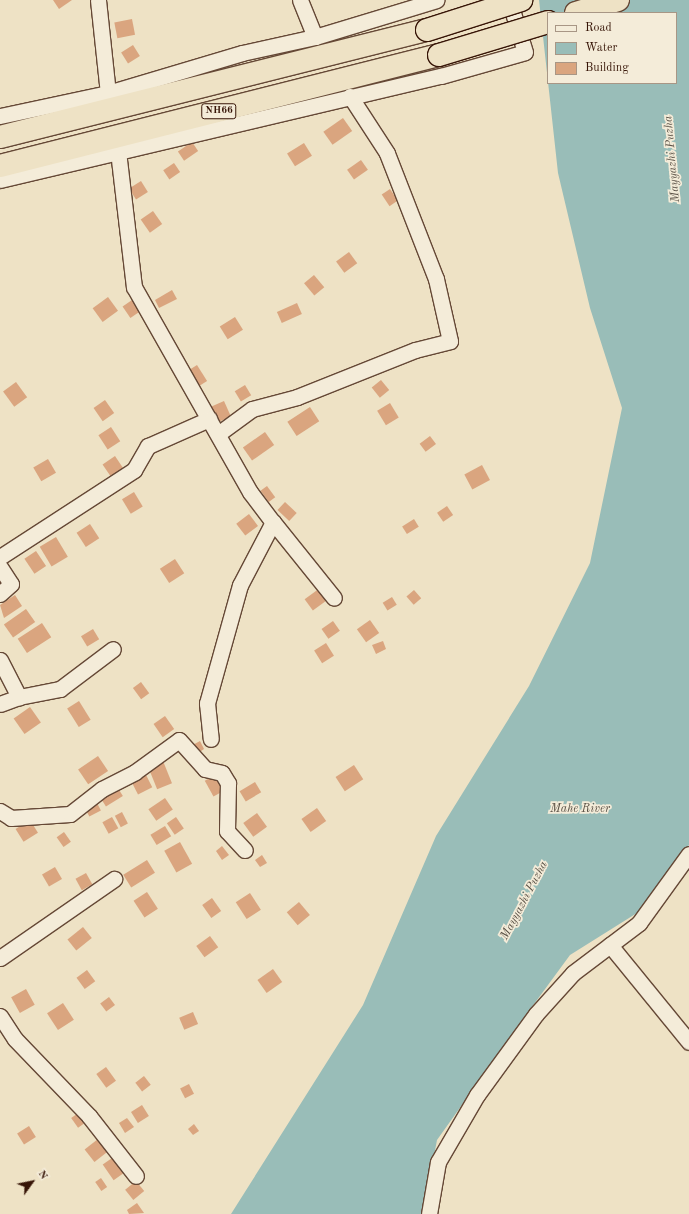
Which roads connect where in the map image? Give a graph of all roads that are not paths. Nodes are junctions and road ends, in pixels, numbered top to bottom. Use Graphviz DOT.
graph roads {
  1 [pos="98,0"];
  2 [pos="300,0"];
  3 [pos="437,0"];
  4 [pos="509,0"];
  5 [pos="521,0"];
  6 [pos="618,0"];
  7 [pos="579,12"];
  8 [pos="547,22"];
  9 [pos="320,46"];
  10 [pos="345,88"];
  11 [pos="108,93"];
  12 [pos="0,116"];
  13 [pos="0,137"];
  14 [pos="118,151"];
  15 [pos="0,166"];
  16 [pos="0,180"];
  17 [pos="209,419"];
  18 [pos="218,434"];
  19 [pos="273,522"];
  20 [pos="0,558"];
  21 [pos="0,594"];
  22 [pos="334,598"];
  23 [pos="113,649"];
  24 [pos="0,660"];
  25 [pos="19,697"];
  26 [pos="0,704"];
  27 [pos="211,739"];
  28 [pos="0,811"];
  29 [pos="245,850"];
  30 [pos="689,854"];
  31 [pos="114,879"];
  32 [pos="610,945"];
  33 [pos="0,958"];
  34 [pos="0,1016"];
  35 [pos="689,1042"];
  36 [pos="136,1176"];
  37 [pos="429,1214"];
  1 -- 11 [label="street"];
  2 -- 9 [label="street"];
  3 -- 9 [label="street"];
  4 -- 10 [label="street"];
  5 -- 9 [label="highway, bridge"];
  6 -- 7 [label="highway"];
  8 -- 10 [label="highway, NH66, bridge"];
  9 -- 11 [label="highway"];
  9 -- 13 [label="highway"];
  10 -- 14 [label="highway"];
  10 -- 15 [label="highway, NH66"];
  10 -- 18 [label="street"];
  11 -- 12 [label="street"];
  14 -- 16 [label="street"];
  14 -- 17 [label="street"];
  17 -- 18 [label="street"];
  17 -- 20 [label="street"];
  18 -- 19 [label="street"];
  19 -- 22 [label="street"];
  19 -- 27 [label="street"];
  20 -- 21 [label="street"];
  23 -- 25 [label="street"];
  24 -- 25 [label="street"];
  25 -- 26 [label="street"];
  28 -- 29 [label="street"];
  30 -- 32 [label="street"];
  31 -- 33 [label="street"];
  32 -- 35 [label="street"];
  32 -- 37 [label="street"];
  34 -- 36 [label="street"];
}
